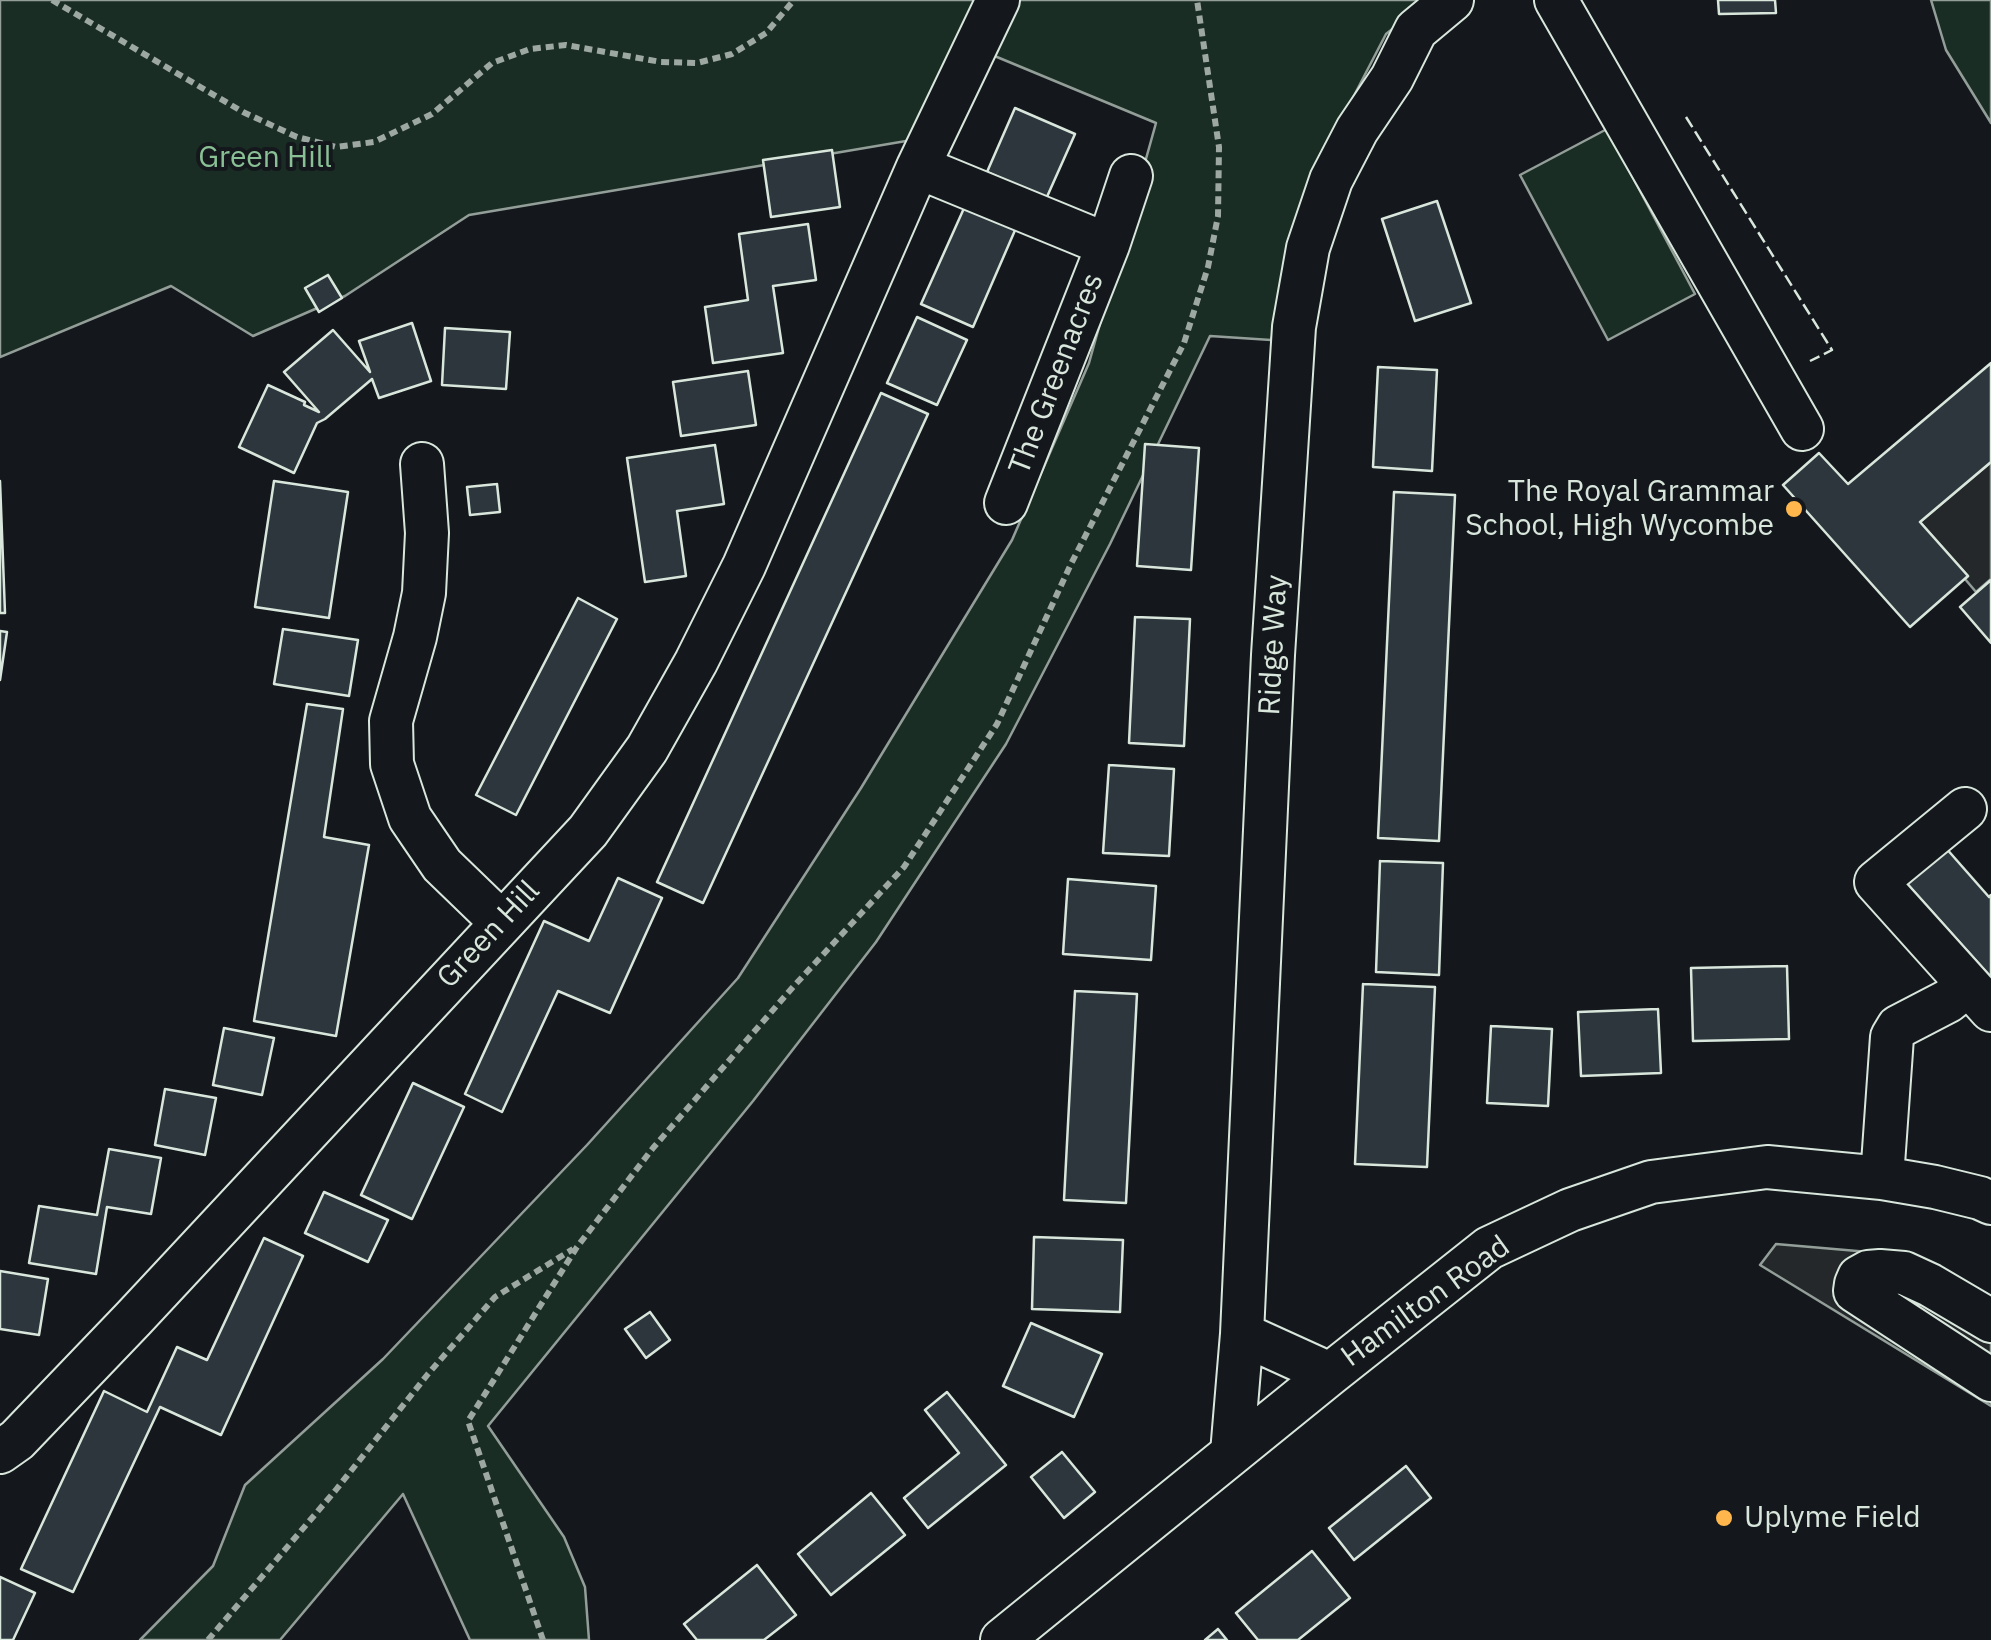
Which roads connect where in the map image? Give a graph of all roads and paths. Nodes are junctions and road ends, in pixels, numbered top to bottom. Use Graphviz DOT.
graph roads {
  1 [pos="52,0"];
  2 [pos="794,0"];
  3 [pos="998,0"];
  4 [pos="1197,0"];
  5 [pos="1452,0"];
  6 [pos="1556,0"];
  7 [pos="918,168"];
  8 [pos="1132,176"];
  9 [pos="1108,244"];
  10 [pos="1802,429"];
  11 [pos="422,464"];
  12 [pos="1006,503"];
  13 [pos="1965,809"];
  14 [pos="501,922"];
  15 [pos="1979,998"];
  16 [pos="1882,1178"];
  17 [pos="1991,1204"];
  18 [pos="576,1247"];
  19 [pos="1991,1321"];
  20 [pos="1242,1334"];
  21 [pos="1330,1374"];
  22 [pos="1991,1380"];
  23 [pos="0,1452"];
  24 [pos="1232,1454"];
  25 [pos="208,1640"];
  26 [pos="543,1640"];
  27 [pos="1002,1640"];
  1 -- 2 [label="path"];
  3 -- 7 [label="street, Green Hill"];
  4 -- 18 [label="path"];
  5 -- 20 [label="street, Ridge Way"];
  6 -- 10 [label="street"];
  7 -- 9 [label="street, The Greenacres"];
  7 -- 14 [label="street, Green Hill"];
  8 -- 9 [label="street, The Greenacres"];
  9 -- 12 [label="street, The Greenacres"];
  11 -- 14 [label="street"];
  13 -- 15 [label="street"];
  14 -- 23 [label="street, Green Hill"];
  15 -- 16 [label="street"];
  16 -- 17 [label="street, Hamilton Road"];
  16 -- 21 [label="street, Hamilton Road"];
  18 -- 25 [label="path"];
  18 -- 26 [label="path"];
  19 -- 22 [label="street"];
  20 -- 21 [label="street"];
  20 -- 24 [label="street, Ridge Way"];
  21 -- 24 [label="street, Hamilton Road"];
  24 -- 27 [label="street, Hamilton Road"];
}
